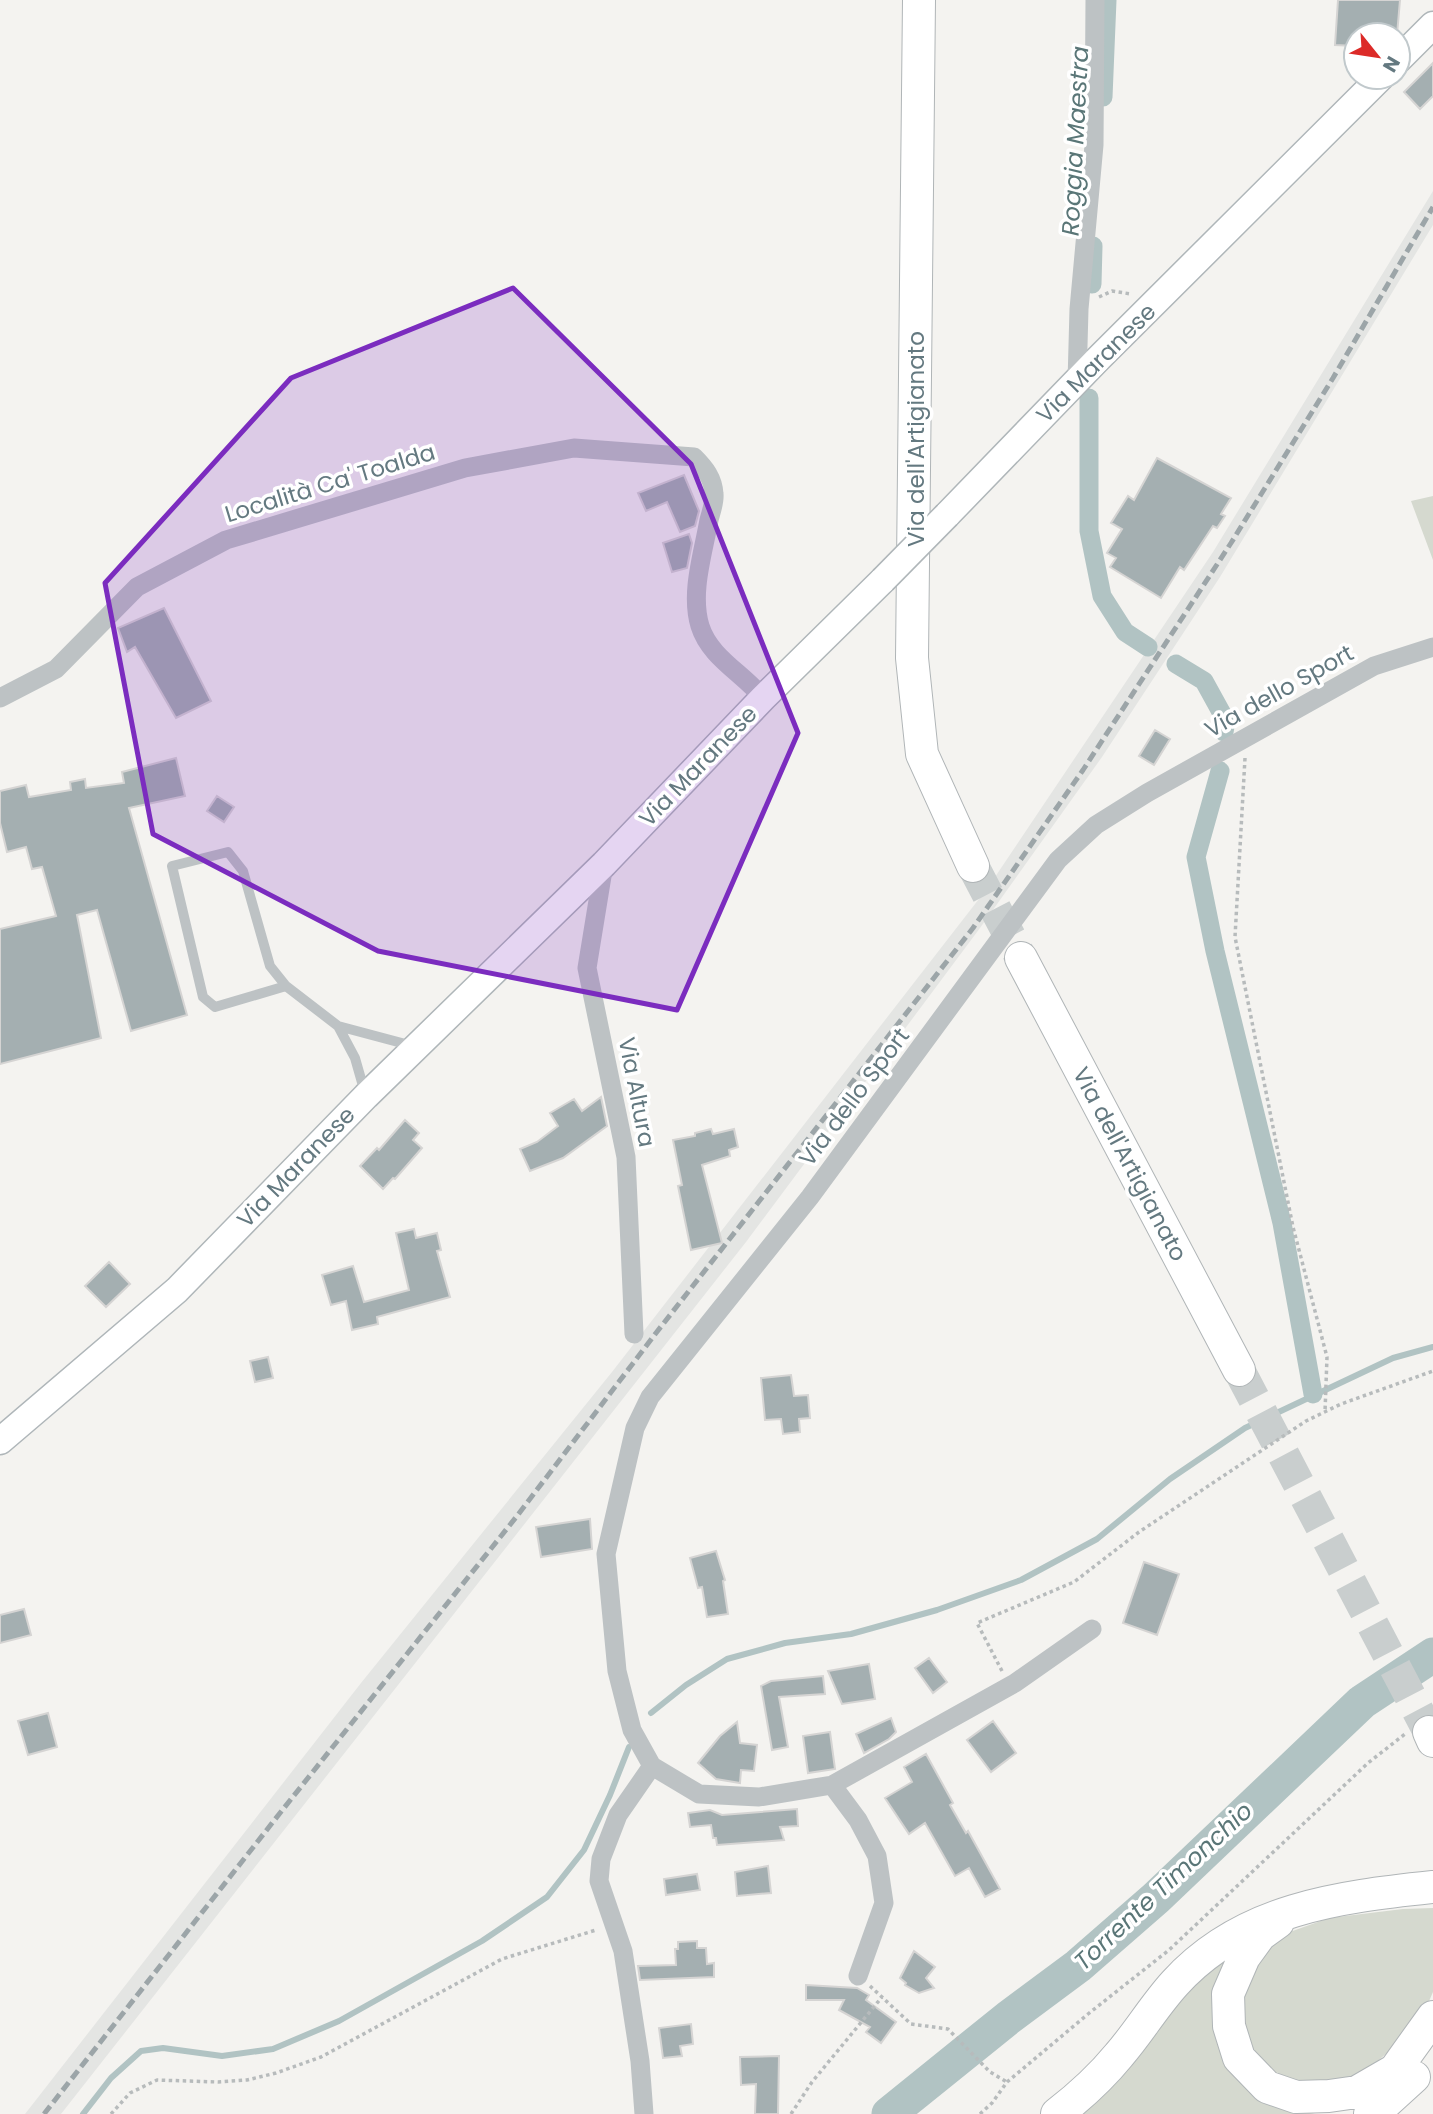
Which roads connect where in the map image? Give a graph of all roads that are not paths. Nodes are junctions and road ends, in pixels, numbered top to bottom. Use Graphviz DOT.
graph roads {
  1 [pos="919,0"];
  2 [pos="1095,0"];
  3 [pos="1433,25"];
  4 [pos="1412,46"];
  5 [pos="1367,91"];
  6 [pos="1077,382"];
  7 [pos="1433,647"];
  8 [pos="0,698"];
  9 [pos="763,698"];
  10 [pos="604,864"];
  11 [pos="973,866"];
  12 [pos="1021,958"];
  13 [pos="286,986"];
  14 [pos="338,1026"];
  15 [pos="415,1047"];
  16 [pos="366,1096"];
  17 [pos="635,1334"];
  18 [pos="1239,1370"];
  19 [pos="0,1441"];
  20 [pos="1092,1629"];
  21 [pos="647,1758"];
  22 [pos="832,1786"];
  23 [pos="1429,1887"];
  24 [pos="1290,1912"];
  25 [pos="858,1976"];
  26 [pos="1433,2017"];
  27 [pos="1433,2053"];
  28 [pos="1395,2070"];
  29 [pos="1433,2077"];
  30 [pos="645,2114"];
  31 [pos="1057,2114"];
  32 [pos="1339,2114"];
  33 [pos="1370,2114"];
  34 [pos="1389,2114"];
  1 -- 11 [label="highway, Via dell'Artigianato"];
  2 -- 6 [label="street"];
  3 -- 4 [label="main road"];
  5 -- 6 [label="main road, Via Maranese"];
  6 -- 9 [label="main road, Via Maranese, bridge"];
  7 -- 21 [label="street, Via dello Sport"];
  8 -- 9 [label="street, Località Ca' Toalda"];
  9 -- 10 [label="main road, Via Maranese"];
  10 -- 15 [label="main road, Via Maranese"];
  10 -- 17 [label="street, Via Altura"];
  12 -- 18 [label="highway, Via dell'Artigianato"];
  13 -- 13 [label="lane"];
  13 -- 14 [label="lane"];
  14 -- 15 [label="lane"];
  14 -- 16 [label="lane"];
  15 -- 16 [label="main road, Via Maranese"];
  16 -- 19 [label="main road, Via Maranese"];
  20 -- 22 [label="street"];
  21 -- 22 [label="street"];
  21 -- 30 [label="street"];
  22 -- 25 [label="street"];
  23 -- 24 [label="highway"];
  24 -- 28 [label="highway"];
  24 -- 31 [label="highway"];
  26 -- 28 [label="highway"];
  27 -- 33 [label="highway"];
  28 -- 32 [label="highway"];
  29 -- 34 [label="highway"];
}
